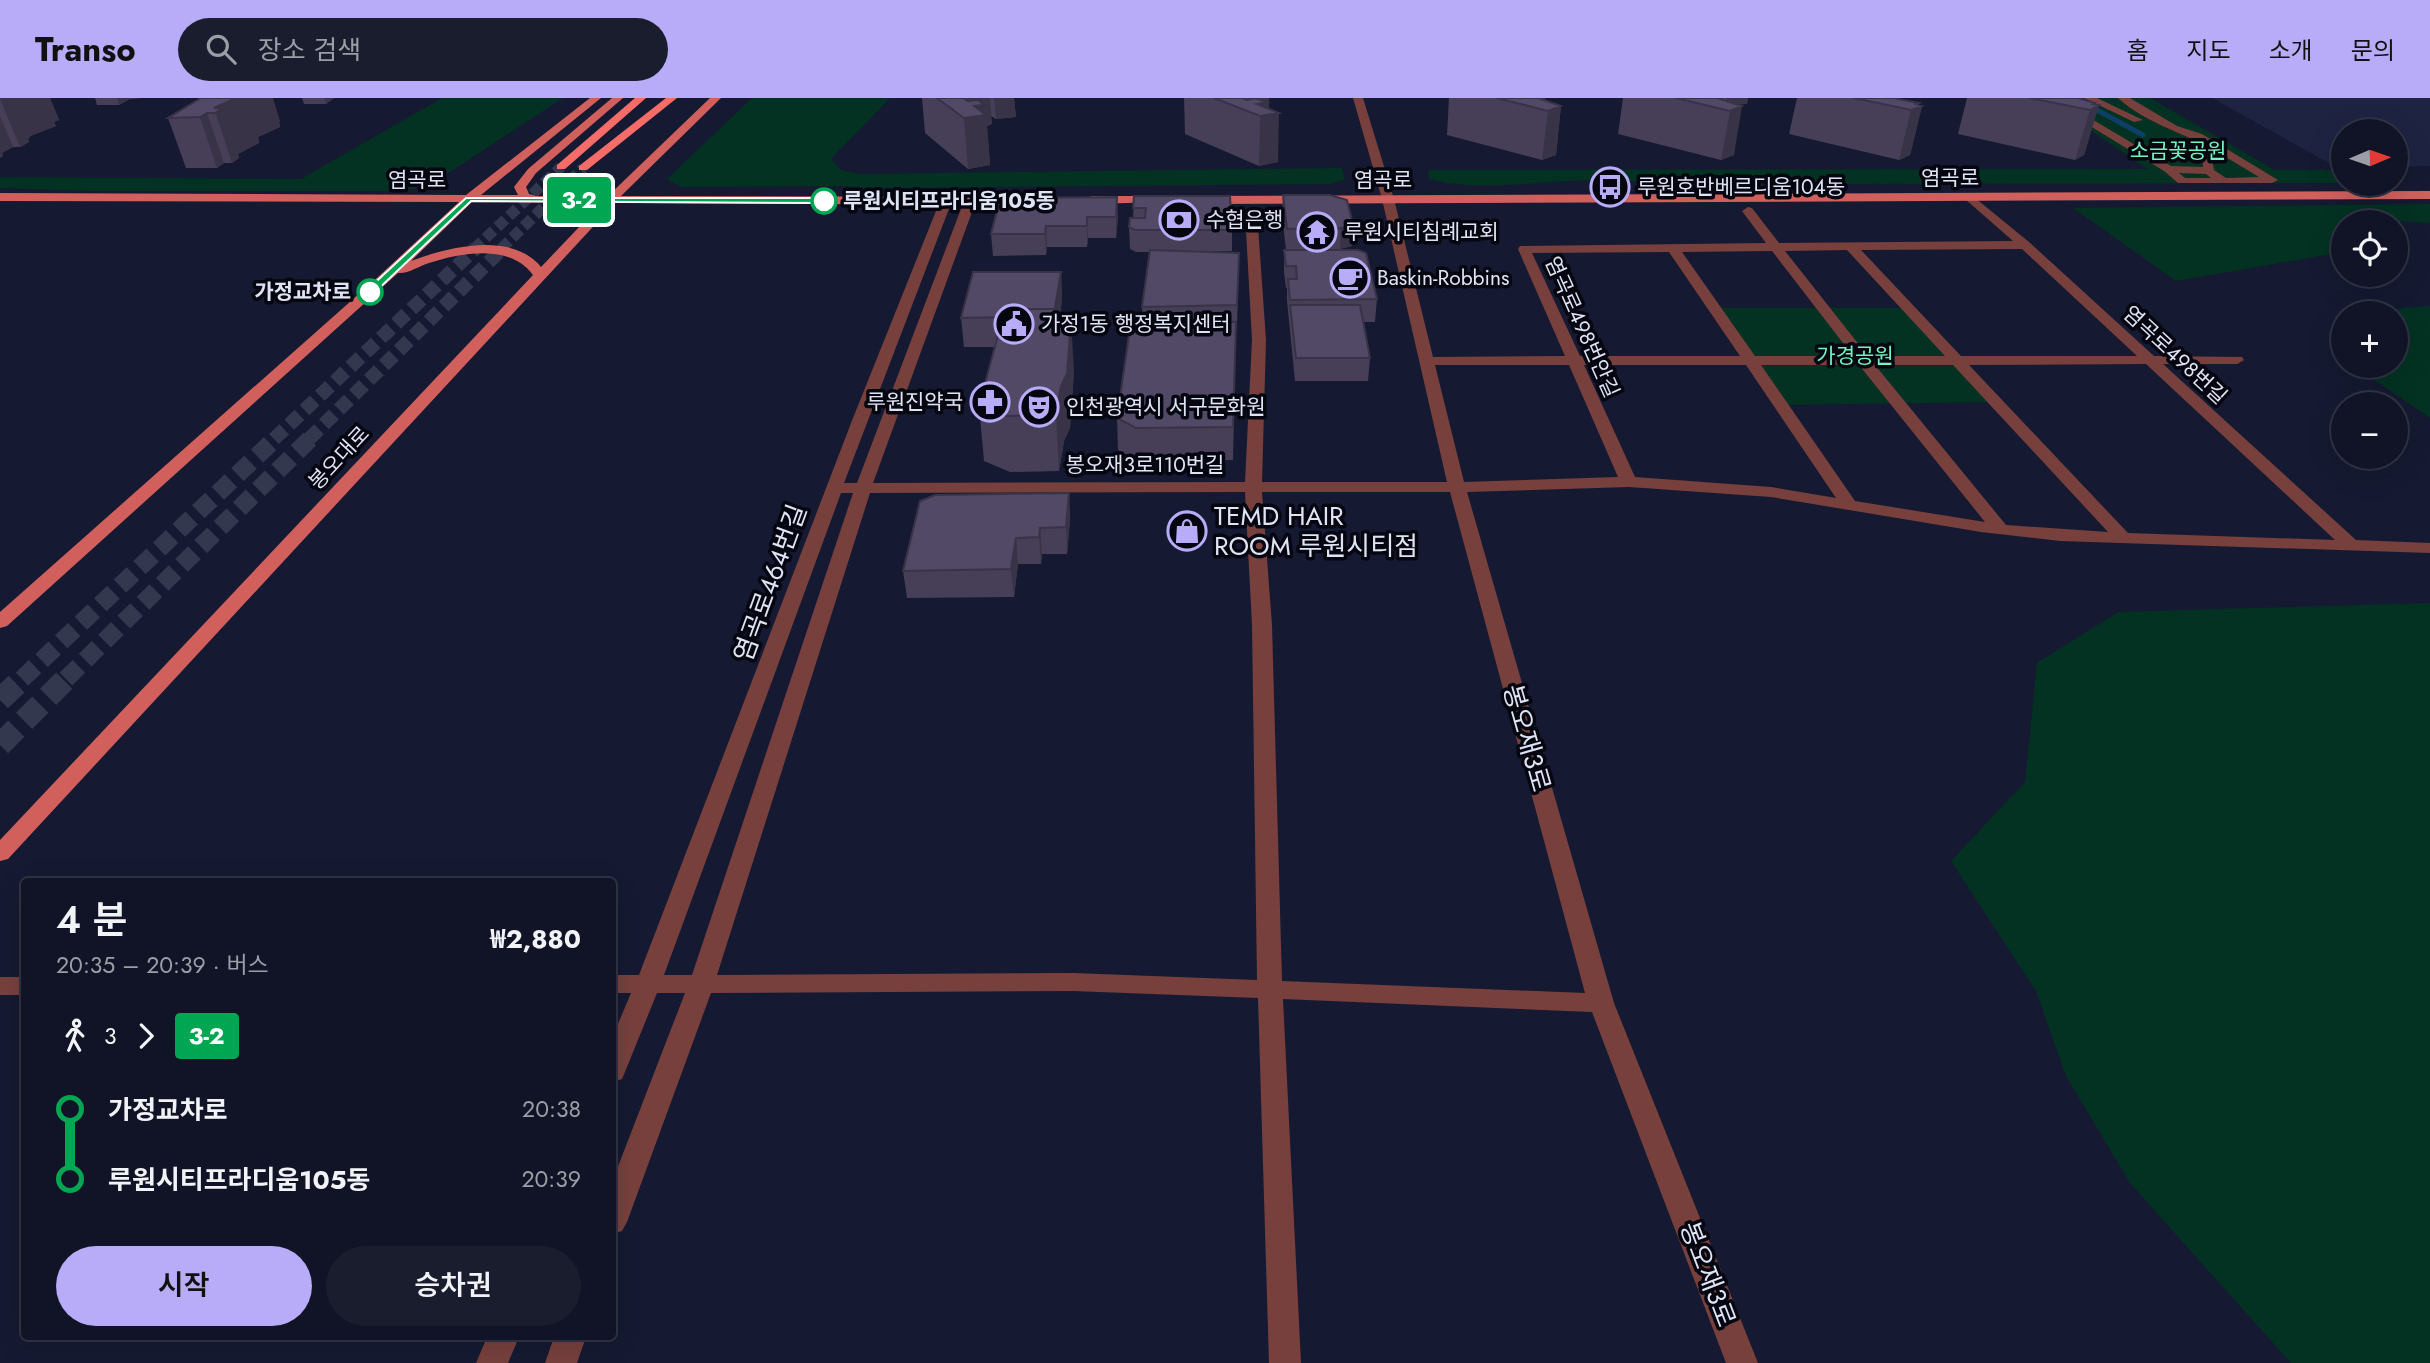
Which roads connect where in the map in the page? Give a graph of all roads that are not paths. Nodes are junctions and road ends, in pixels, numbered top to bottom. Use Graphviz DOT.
graph roads {
  1 [pos="596,98"];
  2 [pos="618,98"];
  3 [pos="641,98"];
  4 [pos="672,98"];
  5 [pos="716,98"];
  6 [pos="1358,98"];
  7 [pos="2049,98"];
  8 [pos="2088,98"];
  9 [pos="2123,98"];
  10 [pos="2178,138"];
  11 [pos="2231,156"];
  12 [pos="561,167"];
  13 [pos="583,167"];
  14 [pos="2168,169"];
  15 [pos="2209,171"];
  16 [pos="2222,181"];
  17 [pos="2430,195"];
  18 [pos="0,197"];
  19 [pos="1969,197"];
  20 [pos="469,199"];
  21 [pos="1388,199"];
  22 [pos="541,200"];
  23 [pos="612,200"];
  24 [pos="1174,200"];
  25 [pos="1188,200"];
  26 [pos="1052,201"];
  27 [pos="1079,201"];
  28 [pos="942,209"];
  29 [pos="967,209"];
  30 [pos="1748,211"];
  31 [pos="1251,212"];
  32 [pos="2025,245"];
  33 [pos="1850,246"];
  34 [pos="1776,247"];
  35 [pos="1673,248"];
  36 [pos="541,276"];
  37 [pos="383,280"];
  38 [pos="1750,359"];
  39 [pos="1574,360"];
  40 [pos="1863,360"];
  41 [pos="2150,360"];
  42 [pos="2237,360"];
  43 [pos="1425,361"];
  44 [pos="1958,361"];
  45 [pos="1629,482"];
  46 [pos="1457,487"];
  47 [pos="834,488"];
  48 [pos="863,488"];
  49 [pos="1253,488"];
  50 [pos="1850,506"];
  51 [pos="2000,529"];
  52 [pos="2123,538"];
  53 [pos="2351,545"];
  54 [pos="2430,548"];
  55 [pos="0,622"];
  56 [pos="0,854"];
  57 [pos="616,984"];
  58 [pos="649,984"];
  59 [pos="701,985"];
  60 [pos="0,986"];
  61 [pos="21,986"];
  62 [pos="1270,990"];
  63 [pos="1601,1003"];
  64 [pos="616,1062"];
  65 [pos="616,1211"];
  66 [pos="502,1340"];
  67 [pos="569,1340"];
  68 [pos="492,1363"];
  69 [pos="561,1363"];
  70 [pos="1285,1363"];
  71 [pos="1742,1363"];
  1 -- 20 [label="main road"];
  2 -- 22 [label="main road"];
  3 -- 12 [label="highway"];
  4 -- 13 [label="highway"];
  5 -- 23 [label="main road, 봉오대로"];
  6 -- 21 [label="street, 봉오재3로"];
  7 -- 14 [label="street"];
  8 -- 10 [label="street"];
  9 -- 11 [label="street"];
  11 -- 15 [label="street"];
  11 -- 16 [label="street"];
  14 -- 15 [label="street"];
  14 -- 16 [label="street"];
  15 -- 16 [label="street"];
  17 -- 19 [label="main road, 염곡로"];
  18 -- 20 [label="main road, 염곡로"];
  19 -- 21 [label="main road, 염곡로"];
  19 -- 32 [label="street, 염곡로498번길"];
  20 -- 22 [label="main road, 염곡로"];
  20 -- 37 [label="main road"];
  21 -- 25 [label="main road, 염곡로"];
  21 -- 43 [label="street, 봉오재3로"];
  22 -- 23 [label="main road, 염곡로"];
  23 -- 28 [label="main road, 염곡로"];
  23 -- 36 [label="main road, 봉오대로"];
  24 -- 27 [label="main road"];
  26 -- 29 [label="main road"];
  28 -- 29 [label="street"];
  28 -- 47 [label="street, 염곡로464번길"];
  29 -- 48 [label="street"];
  30 -- 34 [label="street"];
  31 -- 49 [label="street"];
  32 -- 33 [label="street, 염곡로498번안길"];
  32 -- 41 [label="street, 염곡로498번길"];
  33 -- 34 [label="street, 염곡로498번안길"];
  33 -- 44 [label="street"];
  34 -- 35 [label="street, 염곡로498번안길"];
  34 -- 40 [label="street"];
  35 -- 38 [label="street"];
  35 -- 39 [label="street, 염곡로498번안길"];
  36 -- 37 [label="main road"];
  36 -- 56 [label="main road, 봉오대로"];
  37 -- 55 [label="main road"];
  38 -- 39 [label="street"];
  38 -- 40 [label="street"];
  38 -- 50 [label="street"];
  39 -- 43 [label="street"];
  39 -- 45 [label="street, 염곡로498번안길"];
  40 -- 44 [label="street"];
  40 -- 51 [label="street"];
  41 -- 42 [label="street"];
  41 -- 44 [label="street"];
  41 -- 53 [label="street, 염곡로498번길"];
  43 -- 46 [label="street, 봉오재3로"];
  44 -- 52 [label="street"];
  45 -- 46 [label="street, 봉오재3로110번길"];
  45 -- 50 [label="street, 봉오재3로110번길"];
  46 -- 49 [label="street, 봉오재3로110번길"];
  46 -- 63 [label="street, 봉오재3로"];
  47 -- 48 [label="street, 봉오재3로110번길"];
  47 -- 58 [label="street, 염곡로464번길"];
  48 -- 49 [label="street, 봉오재3로110번길"];
  48 -- 59 [label="street"];
  49 -- 62 [label="street"];
  50 -- 51 [label="street, 봉오재3로110번길"];
  51 -- 52 [label="street, 봉오재3로110번길"];
  52 -- 53 [label="street, 봉오재3로110번길"];
  53 -- 54 [label="street, 봉오재3로110번길"];
  57 -- 58 [label="street"];
  58 -- 59 [label="street"];
  58 -- 64 [label="street, 염곡로464번길"];
  59 -- 62 [label="street"];
  59 -- 65 [label="street"];
  60 -- 61 [label="street"];
  62 -- 63 [label="street"];
  62 -- 70 [label="street"];
  63 -- 71 [label="street, 봉오재3로"];
  66 -- 68 [label="street"];
  67 -- 69 [label="street"];
}
